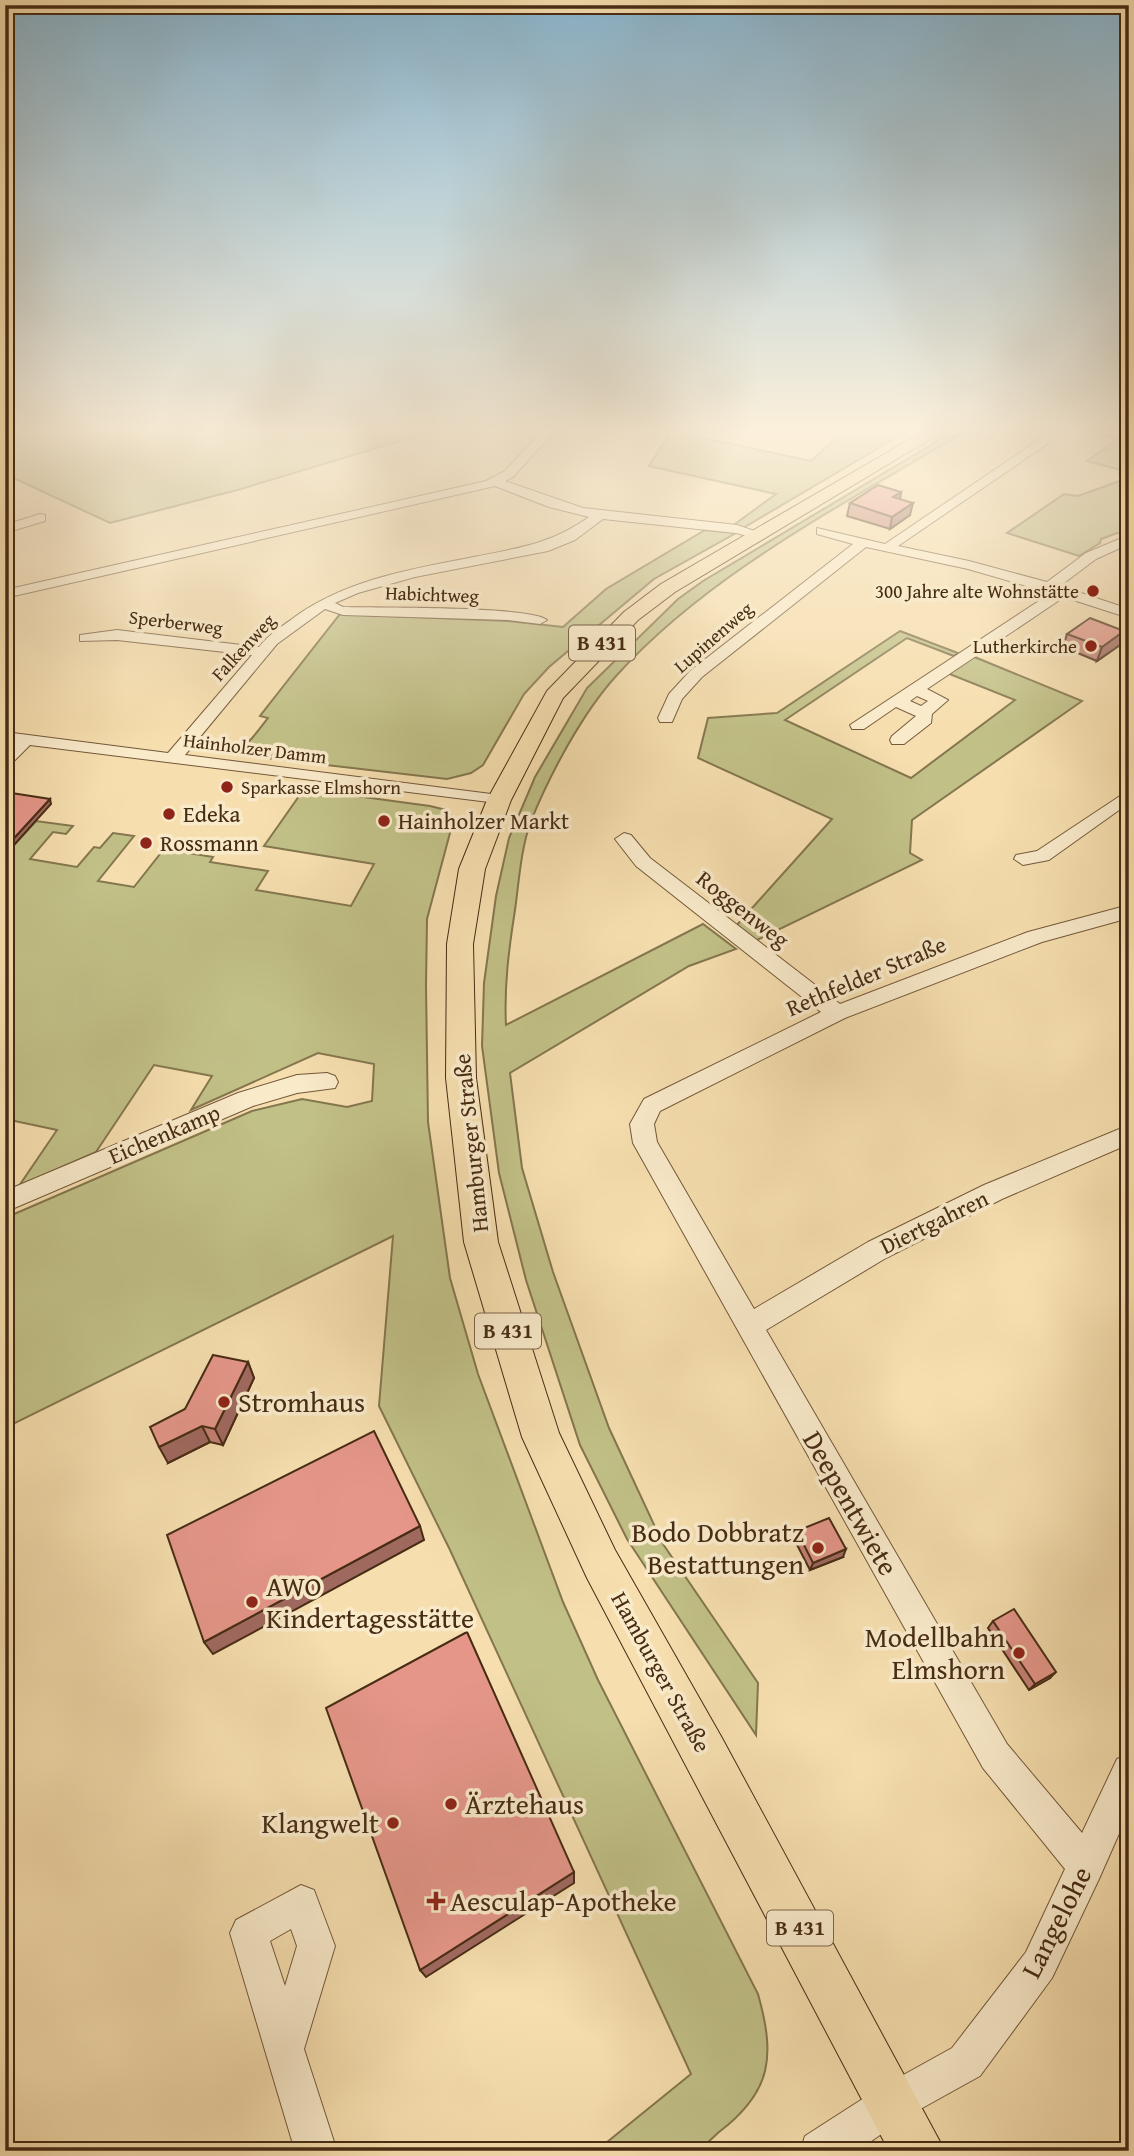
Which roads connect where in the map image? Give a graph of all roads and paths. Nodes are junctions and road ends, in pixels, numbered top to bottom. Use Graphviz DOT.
graph roads {
  1 [pos="296,528"];
  2 [pos="583,528"];
  3 [pos="723,528"];
  4 [pos="772,528"];
  5 [pos="917,528"];
  6 [pos="822,531"];
  7 [pos="759,535"];
  8 [pos="1129,539"];
  9 [pos="862,544"];
  10 [pos="890,546"];
  11 [pos="1056,589"];
  12 [pos="5,594"];
  13 [pos="326,602"];
  14 [pos="1129,614"];
  15 [pos="540,620"];
  16 [pos="85,638"];
  17 [pos="262,652"];
  18 [pos="915,690"];
  19 [pos="898,702"];
  20 [pos="923,713"];
  21 [pos="666,718"];
  22 [pos="858,725"];
  23 [pos="5,737"];
  24 [pos="26,740"];
  25 [pos="898,740"];
  26 [pos="173,759"];
  27 [pos="5,760"];
  28 [pos="1129,795"];
  29 [pos="499,800"];
  30 [pos="1112,808"];
  31 [pos="1129,823"];
  32 [pos="624,839"];
  33 [pos="1023,859"];
  34 [pos="1129,911"];
  35 [pos="837,1013"];
  36 [pos="327,1082"];
  37 [pos="642,1124"];
  38 [pos="1129,1134"];
  39 [pos="5,1202"];
  40 [pos="748,1327"];
  41 [pos="1129,1771"];
  42 [pos="1086,1866"];
  43 [pos="285,2048"];
  44 [pos="892,2103"];
  45 [pos="316,2151"];
  46 [pos="820,2151"];
  47 [pos="918,2151"];
  1 -- 12 [label="street"];
  2 -- 13 [label="street, Falkenweg"];
  3 -- 7 [label="street"];
  4 -- 7 [label="main road, Hamburger Straße / B 431"];
  5 -- 10 [label="street"];
  6 -- 9 [label="street"];
  7 -- 29 [label="main road, Hamburger Straße / B 431"];
  8 -- 11 [label="street"];
  9 -- 10 [label="street"];
  9 -- 21 [label="street, Lupinenweg"];
  10 -- 11 [label="street"];
  11 -- 14 [label="street"];
  11 -- 18 [label="street"];
  13 -- 15 [label="street, Habichtweg"];
  13 -- 17 [label="street, Falkenweg"];
  16 -- 17 [label="street, Sperberweg"];
  17 -- 26 [label="street, Falkenweg"];
  18 -- 19 [label="street"];
  18 -- 20 [label="street"];
  19 -- 20 [label="street"];
  19 -- 22 [label="street"];
  20 -- 25 [label="street"];
  23 -- 24 [label="street, Hainholzer Damm"];
  24 -- 26 [label="street, Hainholzer Damm"];
  24 -- 27 [label="street"];
  26 -- 29 [label="street, Hainholzer Damm"];
  28 -- 30 [label="street"];
  29 -- 44 [label="main road, Hamburger Straße / B 431"];
  30 -- 31 [label="street"];
  30 -- 33 [label="street"];
  32 -- 35 [label="street, Roggenweg"];
  34 -- 35 [label="street, Rethfelder Straße"];
  35 -- 37 [label="street, Rethfelder Straße"];
  36 -- 39 [label="street, Eichenkamp"];
  37 -- 40 [label="street, Deepentwiete"];
  38 -- 40 [label="street, Diertgahren"];
  40 -- 42 [label="street, Deepentwiete"];
  41 -- 42 [label="street, Langelohe"];
  42 -- 44 [label="street, Langelohe"];
  43 -- 45 [label="street"];
  44 -- 46 [label="street, Langelohe"];
  44 -- 47 [label="main road, Hamburger Straße / B 431"];
}
